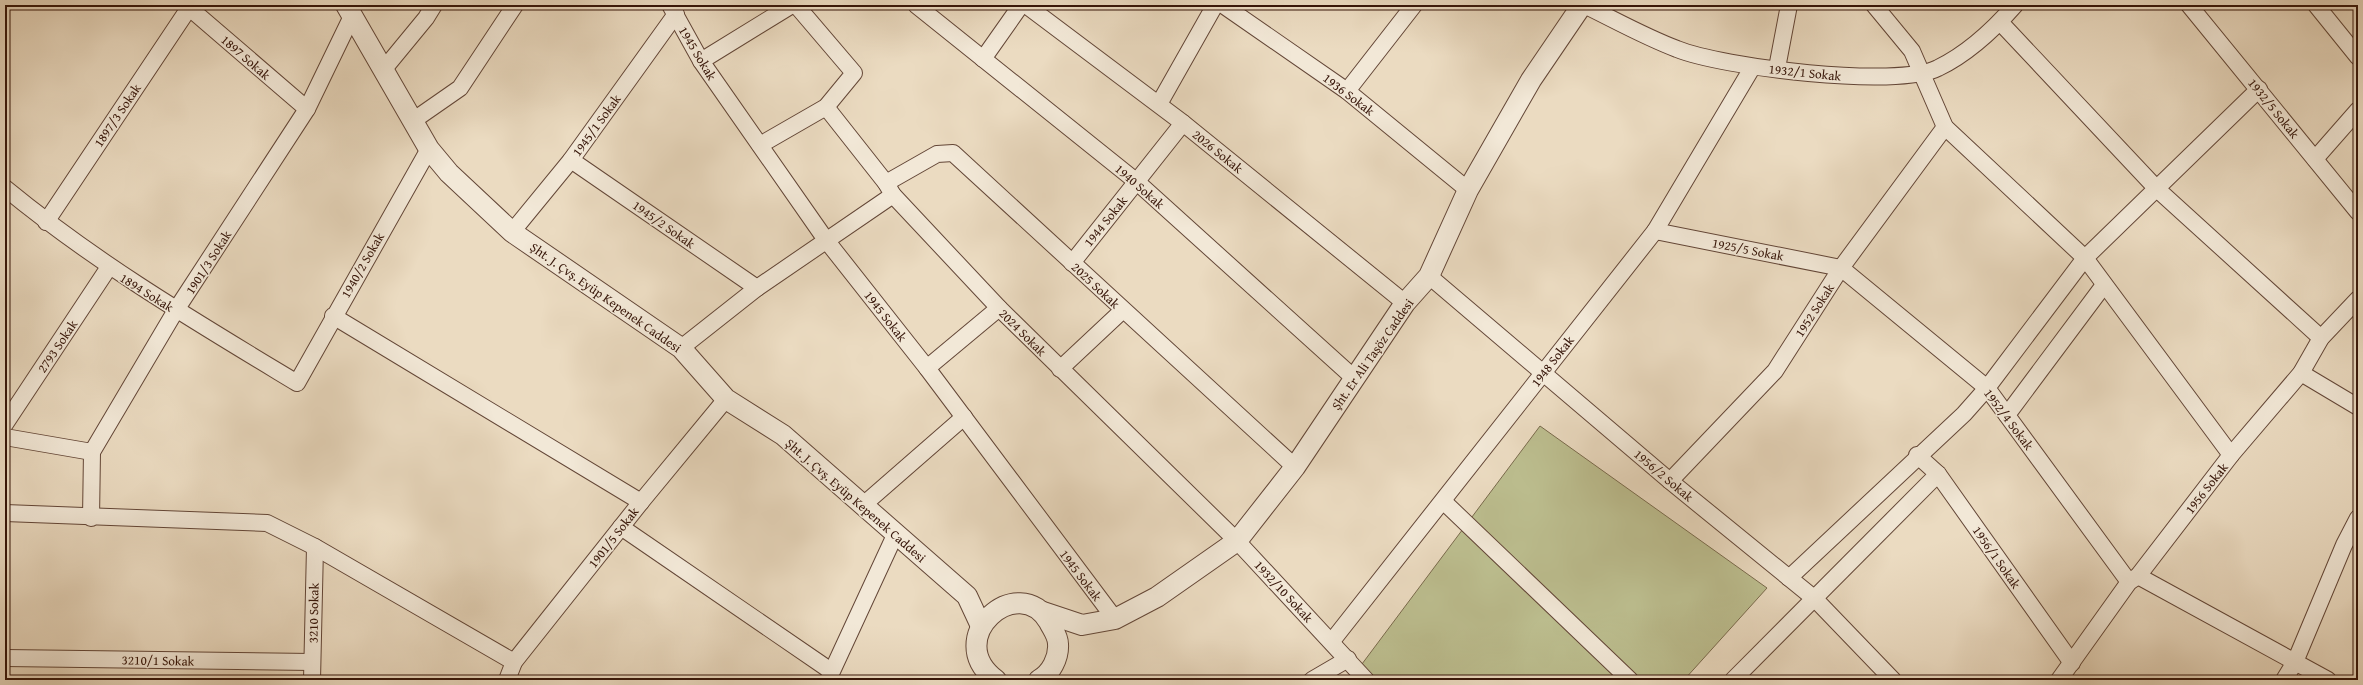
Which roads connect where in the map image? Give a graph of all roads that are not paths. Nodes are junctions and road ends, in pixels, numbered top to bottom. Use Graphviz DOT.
graph roads {
  1 [pos="434,5"];
  2 [pos="515,5"];
  3 [pos="792,5"];
  4 [pos="796,5"];
  5 [pos="916,5"];
  6 [pos="1021,5"];
  7 [pos="1026,5"];
  8 [pos="1215,5"];
  9 [pos="1223,5"];
  10 [pos="1414,5"];
  11 [pos="1583,5"];
  12 [pos="1788,5"];
  13 [pos="1874,5"];
  14 [pos="2015,5"];
  15 [pos="2189,5"];
  16 [pos="2316,5"];
  17 [pos="187,6"];
  18 [pos="349,10"];
  19 [pos="673,10"];
  20 [pos="2000,22"];
  21 [pos="2358,57"];
  22 [pos="983,59"];
  23 [pos="701,61"];
  24 [pos="1752,68"];
  25 [pos="1777,68"];
  26 [pos="384,69"];
  27 [pos="1920,74"];
  28 [pos="2259,88"];
  29 [pos="1347,91"];
  30 [pos="1159,104"];
  31 [pos="826,107"];
  32 [pos="307,109"];
  33 [pos="2358,110"];
  34 [pos="414,120"];
  35 [pos="1183,123"];
  36 [pos="1945,127"];
  37 [pos="760,145"];
  38 [pos="429,149"];
  39 [pos="2314,159"];
  40 [pos="571,160"];
  41 [pos="1137,182"];
  42 [pos="5,188"];
  43 [pos="890,189"];
  44 [pos="2157,189"];
  45 [pos="1468,190"];
  46 [pos="2358,212"];
  47 [pos="46,222"];
  48 [pos="1655,231"];
  49 [pos="512,232"];
  50 [pos="826,240"];
  51 [pos="2085,258"];
  52 [pos="1072,263"];
  53 [pos="109,268"];
  54 [pos="1842,268"];
  55 [pos="1429,276"];
  56 [pos="2104,285"];
  57 [pos="757,288"];
  58 [pos="2358,299"];
  59 [pos="1405,303"];
  60 [pos="999,308"];
  61 [pos="176,310"];
  62 [pos="1123,310"];
  63 [pos="333,316"];
  64 [pos="2321,338"];
  65 [pos="681,348"];
  66 [pos="927,368"];
  67 [pos="1060,369"];
  68 [pos="1542,374"];
  69 [pos="2301,374"];
  70 [pos="1354,378"];
  71 [pos="297,383"];
  72 [pos="1987,388"];
  73 [pos="726,400"];
  74 [pos="2358,407"];
  75 [pos="2007,415"];
  76 [pos="964,417"];
  77 [pos="5,424"];
  78 [pos="5,437"];
  79 [pos="92,452"];
  80 [pos="1917,455"];
  81 [pos="2231,455"];
  82 [pos="1295,467"];
  83 [pos="1938,474"];
  84 [pos="1670,481"];
  85 [pos="1443,501"];
  86 [pos="641,502"];
  87 [pos="862,506"];
  88 [pos="5,512"];
  89 [pos="91,518"];
  90 [pos="2358,518"];
  91 [pos="621,527"];
  92 [pos="895,535"];
  93 [pos="1237,541"];
  94 [pos="314,547"];
  95 [pos="1789,578"];
  96 [pos="2133,579"];
  97 [pos="967,596"];
  98 [pos="1815,599"];
  99 [pos="1010,604"];
  100 [pos="1043,612"];
  101 [pos="1114,619"];
  102 [pos="1082,625"];
  103 [pos="981,626"];
  104 [pos="1332,641"];
  105 [pos="1058,650"];
  106 [pos="5,658"];
  107 [pos="1348,659"];
  108 [pos="312,662"];
  109 [pos="514,662"];
  110 [pos="2295,662"];
  111 [pos="2072,663"];
  112 [pos="830,675"];
  113 [pos="312,680"];
  114 [pos="507,680"];
  115 [pos="996,680"];
  116 [pos="1039,680"];
  117 [pos="1312,680"];
  118 [pos="1366,680"];
  119 [pos="1630,680"];
  120 [pos="1733,680"];
  121 [pos="1893,680"];
  122 [pos="2059,680"];
  123 [pos="2284,680"];
  124 [pos="2328,680"];
  1 -- 26 [label="street"];
  2 -- 34 [label="street"];
  3 -- 23 [label="street"];
  4 -- 31 [label="street"];
  5 -- 22 [label="street, 1940 Sokak"];
  6 -- 22 [label="street"];
  7 -- 30 [label="street, 2026 Sokak"];
  8 -- 30 [label="street"];
  9 -- 29 [label="street, 1936 Sokak"];
  10 -- 29 [label="street"];
  11 -- 24 [label="street, 1932/1 Sokak"];
  11 -- 45 [label="street, Şht. Er Ali Taşöz Caddesi"];
  12 -- 25 [label="street"];
  13 -- 27 [label="street"];
  14 -- 20 [label="street, 1932/1 Sokak"];
  15 -- 28 [label="street, 1932/5 Sokak"];
  16 -- 21 [label="street"];
  17 -- 32 [label="street, 1897 Sokak"];
  17 -- 47 [label="street, 1897/3 Sokak"];
  18 -- 26 [label="street, Şht. J. Çvş. Eyüp Kepenek Caddesi"];
  18 -- 32 [label="street, 1901/3 Sokak"];
  19 -- 23 [label="street, 1945 Sokak"];
  19 -- 40 [label="street, 1945/1 Sokak"];
  20 -- 27 [label="street, 1932/1 Sokak"];
  20 -- 44 [label="street"];
  22 -- 41 [label="street, 1940 Sokak"];
  23 -- 37 [label="street, 1945 Sokak"];
  24 -- 25 [label="street, 1932/1 Sokak"];
  24 -- 48 [label="street, 1948 Sokak"];
  25 -- 27 [label="street, 1932/1 Sokak"];
  26 -- 34 [label="street, Şht. J. Çvş. Eyüp Kepenek Caddesi"];
  27 -- 36 [label="street"];
  28 -- 39 [label="street, 1932/5 Sokak"];
  28 -- 44 [label="street"];
  29 -- 45 [label="street, 1936 Sokak"];
  30 -- 35 [label="street, 2026 Sokak"];
  31 -- 37 [label="street"];
  31 -- 43 [label="street, 2024 Sokak"];
  32 -- 61 [label="street, 1901/3 Sokak"];
  33 -- 39 [label="street"];
  34 -- 38 [label="street, Şht. J. Çvş. Eyüp Kepenek Caddesi"];
  35 -- 41 [label="street, 1944 Sokak"];
  35 -- 59 [label="street, 2026 Sokak"];
  36 -- 51 [label="street"];
  36 -- 54 [label="street, 1952 Sokak"];
  37 -- 50 [label="street, 1945 Sokak"];
  38 -- 49 [label="street, Şht. J. Çvş. Eyüp Kepenek Caddesi"];
  38 -- 63 [label="street, 1940/2 Sokak"];
  39 -- 46 [label="street, 1932/5 Sokak"];
  40 -- 49 [label="street, 1945/1 Sokak"];
  40 -- 57 [label="street, 1945/2 Sokak"];
  41 -- 52 [label="street, 1944 Sokak"];
  41 -- 70 [label="street, 1940 Sokak"];
  42 -- 47 [label="street, 1894 Sokak"];
  43 -- 50 [label="street, 2025 Sokak"];
  43 -- 52 [label="street, 2025 Sokak"];
  43 -- 60 [label="street, 2024 Sokak"];
  44 -- 51 [label="street"];
  44 -- 64 [label="street"];
  45 -- 55 [label="street, Şht. Er Ali Taşöz Caddesi"];
  47 -- 53 [label="street, 1894 Sokak"];
  48 -- 54 [label="street, 1925/5 Sokak"];
  48 -- 68 [label="street, 1948 Sokak"];
  49 -- 65 [label="street, Şht. J. Çvş. Eyüp Kepenek Caddesi"];
  50 -- 57 [label="street, 2025 Sokak"];
  50 -- 66 [label="street, 1945 Sokak"];
  51 -- 56 [label="street"];
  51 -- 72 [label="street"];
  52 -- 62 [label="street, 2025 Sokak"];
  53 -- 61 [label="street, 1894 Sokak"];
  53 -- 77 [label="street, 2793 Sokak"];
  54 -- 72 [label="street, 1952/4 Sokak"];
  54 -- 84 [label="street, 1952 Sokak"];
  55 -- 59 [label="street, Şht. Er Ali Taşöz Caddesi"];
  55 -- 68 [label="street, 1956/2 Sokak"];
  56 -- 75 [label="street"];
  56 -- 81 [label="street"];
  57 -- 65 [label="street, 2025 Sokak"];
  58 -- 64 [label="street, 1956 Sokak"];
  59 -- 70 [label="street, Şht. Er Ali Taşöz Caddesi"];
  60 -- 66 [label="street"];
  60 -- 67 [label="street, 2024 Sokak"];
  61 -- 71 [label="street, 1894 Sokak"];
  61 -- 79 [label="street, 1901/3 Sokak"];
  62 -- 67 [label="street"];
  62 -- 82 [label="street, 2025 Sokak"];
  63 -- 71 [label="street, 1940/2 Sokak"];
  63 -- 86 [label="street"];
  64 -- 69 [label="street, 1956 Sokak"];
  65 -- 73 [label="street, Şht. J. Çvş. Eyüp Kepenek Caddesi"];
  66 -- 76 [label="street, 1945 Sokak"];
  67 -- 93 [label="street, 2024 Sokak"];
  68 -- 84 [label="street, 1956/2 Sokak"];
  68 -- 85 [label="street, 1948 Sokak"];
  69 -- 74 [label="street"];
  69 -- 81 [label="street, 1956 Sokak"];
  70 -- 82 [label="street, Şht. Er Ali Taşöz Caddesi"];
  72 -- 75 [label="street, 1952/4 Sokak"];
  72 -- 80 [label="street"];
  73 -- 86 [label="street, 1901/5 Sokak"];
  73 -- 87 [label="street, Şht. J. Çvş. Eyüp Kepenek Caddesi"];
  75 -- 96 [label="street, 1952/4 Sokak"];
  76 -- 87 [label="street"];
  76 -- 101 [label="street, 1945 Sokak"];
  78 -- 79 [label="street"];
  79 -- 89 [label="street, 1901/3 Sokak"];
  80 -- 83 [label="street, 1956/1 Sokak"];
  80 -- 95 [label="street"];
  81 -- 96 [label="street, 1956 Sokak"];
  82 -- 93 [label="street, Şht. Er Ali Taşöz Caddesi"];
  83 -- 98 [label="street"];
  83 -- 111 [label="street, 1956/1 Sokak"];
  84 -- 95 [label="street, 1956/2 Sokak"];
  85 -- 104 [label="street, 1948 Sokak"];
  85 -- 119 [label="street"];
  86 -- 91 [label="street, 1901/5 Sokak"];
  87 -- 92 [label="street, Şht. J. Çvş. Eyüp Kepenek Caddesi"];
  88 -- 89 [label="street"];
  89 -- 94 [label="street"];
  90 -- 110 [label="street"];
  91 -- 109 [label="street, 1901/5 Sokak"];
  91 -- 112 [label="street"];
  92 -- 97 [label="street, Şht. J. Çvş. Eyüp Kepenek Caddesi"];
  92 -- 112 [label="street"];
  93 -- 101 [label="street, Şht. Er Ali Taşöz Caddesi"];
  93 -- 104 [label="street, 1932/10 Sokak"];
  94 -- 108 [label="street, 3210 Sokak"];
  94 -- 109 [label="street"];
  95 -- 98 [label="street, 1956/2 Sokak"];
  96 -- 110 [label="street"];
  96 -- 111 [label="street, 1956 Sokak"];
  97 -- 99 [label="street"];
  97 -- 103 [label="street"];
  98 -- 120 [label="street"];
  98 -- 121 [label="street, 1956/2 Sokak"];
  99 -- 100 [label="street"];
  99 -- 103 [label="street"];
  100 -- 102 [label="street"];
  100 -- 105 [label="street"];
  101 -- 102 [label="street, Şht. Er Ali Taşöz Caddesi"];
  102 -- 105 [label="street"];
  103 -- 115 [label="street"];
  104 -- 107 [label="street, 1932/10 Sokak"];
  105 -- 116 [label="street"];
  106 -- 108 [label="street, 3210/1 Sokak"];
  107 -- 117 [label="street"];
  107 -- 118 [label="street, 1932/10 Sokak"];
  108 -- 113 [label="street, 3210 Sokak"];
  109 -- 114 [label="street, 1901/5 Sokak"];
  110 -- 123 [label="street"];
  110 -- 124 [label="street"];
  111 -- 122 [label="street, 1956 Sokak"];
}
